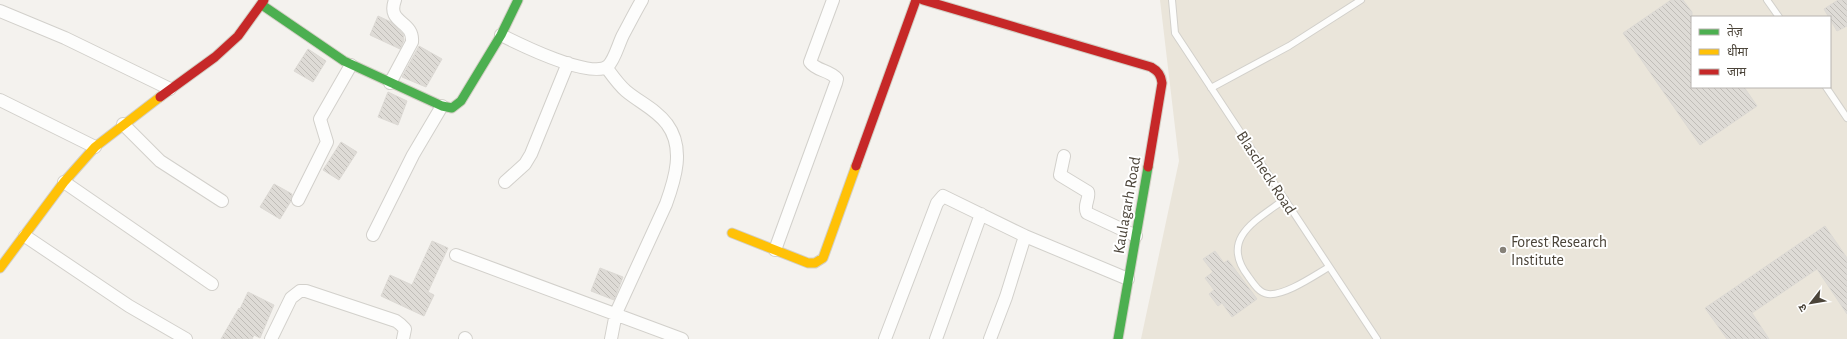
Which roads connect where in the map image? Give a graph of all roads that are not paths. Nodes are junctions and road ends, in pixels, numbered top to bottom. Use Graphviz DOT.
graph roads {
  1 [pos="395,0"];
  2 [pos="518,0"];
  3 [pos="642,0"];
  4 [pos="833,0"];
  5 [pos="916,0"];
  6 [pos="922,0"];
  7 [pos="1172,0"];
  8 [pos="1361,0"];
  9 [pos="1767,0"];
  10 [pos="263,3"];
  11 [pos="0,11"];
  12 [pos="1778,16"];
  13 [pos="501,35"];
  14 [pos="568,63"];
  15 [pos="351,64"];
  16 [pos="606,67"];
  17 [pos="390,83"];
  18 [pos="170,88"];
  19 [pos="1211,88"];
  20 [pos="1827,88"];
  21 [pos="0,100"];
  22 [pos="442,106"];
  23 [pos="1847,118"];
  24 [pos="123,124"];
  25 [pos="95,146"];
  26 [pos="1064,156"];
  27 [pos="64,182"];
  28 [pos="505,182"];
  29 [pos="1284,199"];
  30 [pos="298,200"];
  31 [pos="222,201"];
  32 [pos="981,214"];
  33 [pos="732,233"];
  34 [pos="373,235"];
  35 [pos="25,236"];
  36 [pos="1025,236"];
  37 [pos="1136,236"];
  38 [pos="775,250"];
  39 [pos="456,255"];
  40 [pos="1330,267"];
  41 [pos="0,268"];
  42 [pos="1128,279"];
  43 [pos="212,284"];
  44 [pos="616,313"];
  45 [pos="186,339"];
  46 [pos="271,339"];
  47 [pos="403,339"];
  48 [pos="611,339"];
  49 [pos="682,339"];
  50 [pos="885,339"];
  51 [pos="936,339"];
  52 [pos="990,339"];
  53 [pos="1118,339"];
  54 [pos="1377,339"];
  1 -- 17 [label="street"];
  2 -- 13 [label="street"];
  3 -- 16 [label="street"];
  4 -- 38 [label="street"];
  5 -- 38 [label="street"];
  6 -- 37 [label="street, Kaulagarh Road"];
  7 -- 19 [label="lane, Blascheck Road"];
  8 -- 19 [label="lane"];
  9 -- 12 [label="lane"];
  10 -- 15 [label="street"];
  10 -- 18 [label="street"];
  11 -- 18 [label="street"];
  13 -- 14 [label="street"];
  13 -- 22 [label="street"];
  14 -- 16 [label="street"];
  14 -- 28 [label="street"];
  15 -- 17 [label="street"];
  15 -- 30 [label="street"];
  16 -- 44 [label="street"];
  17 -- 22 [label="street"];
  18 -- 24 [label="street"];
  19 -- 29 [label="lane, Blascheck Road"];
  20 -- 23 [label="lane"];
  21 -- 25 [label="street"];
  22 -- 34 [label="street"];
  24 -- 25 [label="street"];
  24 -- 31 [label="street"];
  25 -- 27 [label="street"];
  26 -- 37 [label="street"];
  27 -- 35 [label="street"];
  27 -- 43 [label="street"];
  29 -- 40 [label="lane, Blascheck Road"];
  29 -- 40 [label="lane"];
  32 -- 36 [label="street"];
  32 -- 50 [label="street"];
  32 -- 51 [label="street"];
  33 -- 38 [label="street"];
  35 -- 41 [label="street"];
  35 -- 45 [label="street"];
  36 -- 42 [label="street"];
  36 -- 52 [label="street"];
  37 -- 42 [label="street, Kaulagarh Road"];
  39 -- 44 [label="street"];
  40 -- 54 [label="lane, Blascheck Road"];
  42 -- 53 [label="street, Kaulagarh Road"];
  44 -- 48 [label="street"];
  44 -- 49 [label="street"];
  46 -- 47 [label="street"];
}
